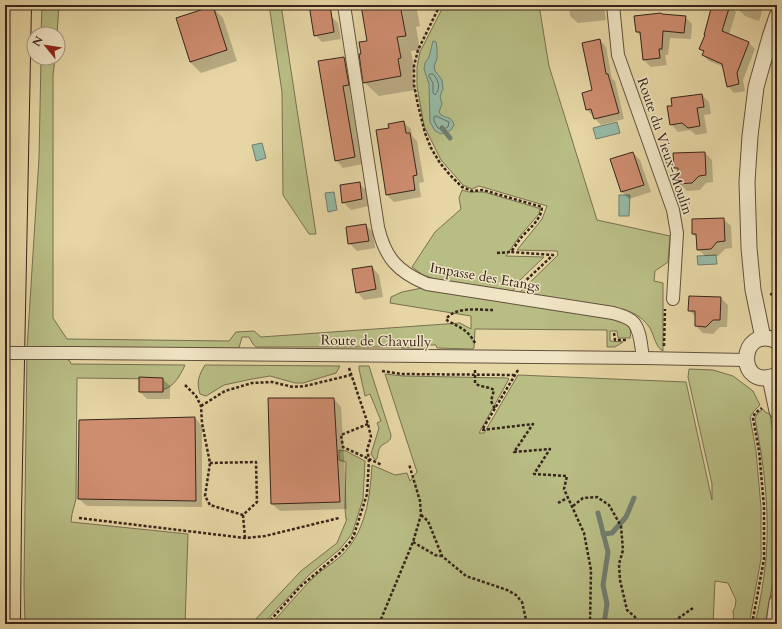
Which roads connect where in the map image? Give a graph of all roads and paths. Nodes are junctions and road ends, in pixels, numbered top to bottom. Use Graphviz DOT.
graph roads {
  1 [pos="20,5"];
  2 [pos="344,5"];
  3 [pos="440,5"];
  4 [pos="613,5"];
  5 [pos="777,16"];
  6 [pos="511,252"];
  7 [pos="497,253"];
  8 [pos="514,299"];
  9 [pos="673,299"];
  10 [pos="770,340"];
  11 [pos="5,353"];
  12 [pos="345,356"];
  13 [pos="476,357"];
  14 [pos="525,358"];
  15 [pos="643,358"];
  16 [pos="664,358"];
  17 [pos="746,360"];
  18 [pos="377,370"];
  19 [pos="351,375"];
  20 [pos="475,375"];
  21 [pos="515,375"];
  22 [pos="774,377"];
  23 [pos="185,384"];
  24 [pos="201,406"];
  25 [pos="776,407"];
  26 [pos="495,409"];
  27 [pos="368,424"];
  28 [pos="369,459"];
  29 [pos="210,463"];
  30 [pos="409,464"];
  31 [pos="382,465"];
  32 [pos="567,498"];
  33 [pos="558,502"];
  34 [pos="573,506"];
  35 [pos="243,515"];
  36 [pos="422,515"];
  37 [pos="79,518"];
  38 [pos="339,518"];
  39 [pos="245,538"];
  40 [pos="413,542"];
  41 [pos="442,556"];
  42 [pos="777,602"];
  43 [pos="693,608"];
  44 [pos="9,624"];
  45 [pos="267,624"];
  46 [pos="379,624"];
  47 [pos="527,624"];
  48 [pos="590,624"];
  49 [pos="637,624"];
  50 [pos="670,624"];
  51 [pos="752,624"];
  52 [pos="774,624"];
  1 -- 44 [label="highway"];
  2 -- 8 [label="street, Impasse des Etangs"];
  3 -- 6 [label="path"];
  4 -- 9 [label="street, Route du Vieux-Moulin"];
  5 -- 10 [label="street"];
  6 -- 7 [label="path"];
  6 -- 8 [label="path"];
  8 -- 13 [label="path"];
  8 -- 15 [label="street, Impasse des Etangs"];
  9 -- 16 [label="path"];
  10 -- 17 [label="street"];
  11 -- 12 [label="street, Route de Chavully, bridge"];
  12 -- 13 [label="street, Route de Chavully"];
  12 -- 19 [label="path"];
  13 -- 14 [label="street, Route de Chavully"];
  13 -- 20 [label="path"];
  14 -- 15 [label="street, Route de Chavully"];
  14 -- 21 [label="path"];
  15 -- 16 [label="street, Route de Chavully"];
  16 -- 17 [label="street, Route de Chavully"];
  17 -- 22 [label="street"];
  18 -- 20 [label="path"];
  19 -- 24 [label="path"];
  19 -- 27 [label="path"];
  20 -- 21 [label="path"];
  20 -- 26 [label="path"];
  21 -- 26 [label="path"];
  22 -- 25 [label="street"];
  23 -- 24 [label="path"];
  24 -- 29 [label="path"];
  25 -- 51 [label="path"];
  26 -- 32 [label="path"];
  27 -- 28 [label="path"];
  27 -- 28 [label="path"];
  28 -- 31 [label="path"];
  28 -- 45 [label="path"];
  29 -- 35 [label="path"];
  29 -- 35 [label="path"];
  30 -- 36 [label="path"];
  32 -- 33 [label="path"];
  32 -- 34 [label="path"];
  34 -- 48 [label="path"];
  34 -- 49 [label="path"];
  35 -- 39 [label="path"];
  36 -- 40 [label="path"];
  36 -- 41 [label="path"];
  37 -- 39 [label="path"];
  38 -- 39 [label="path"];
  40 -- 41 [label="path"];
  40 -- 46 [label="path"];
  41 -- 47 [label="path"];
  42 -- 52 [label="street"];
  43 -- 50 [label="path"];
}
